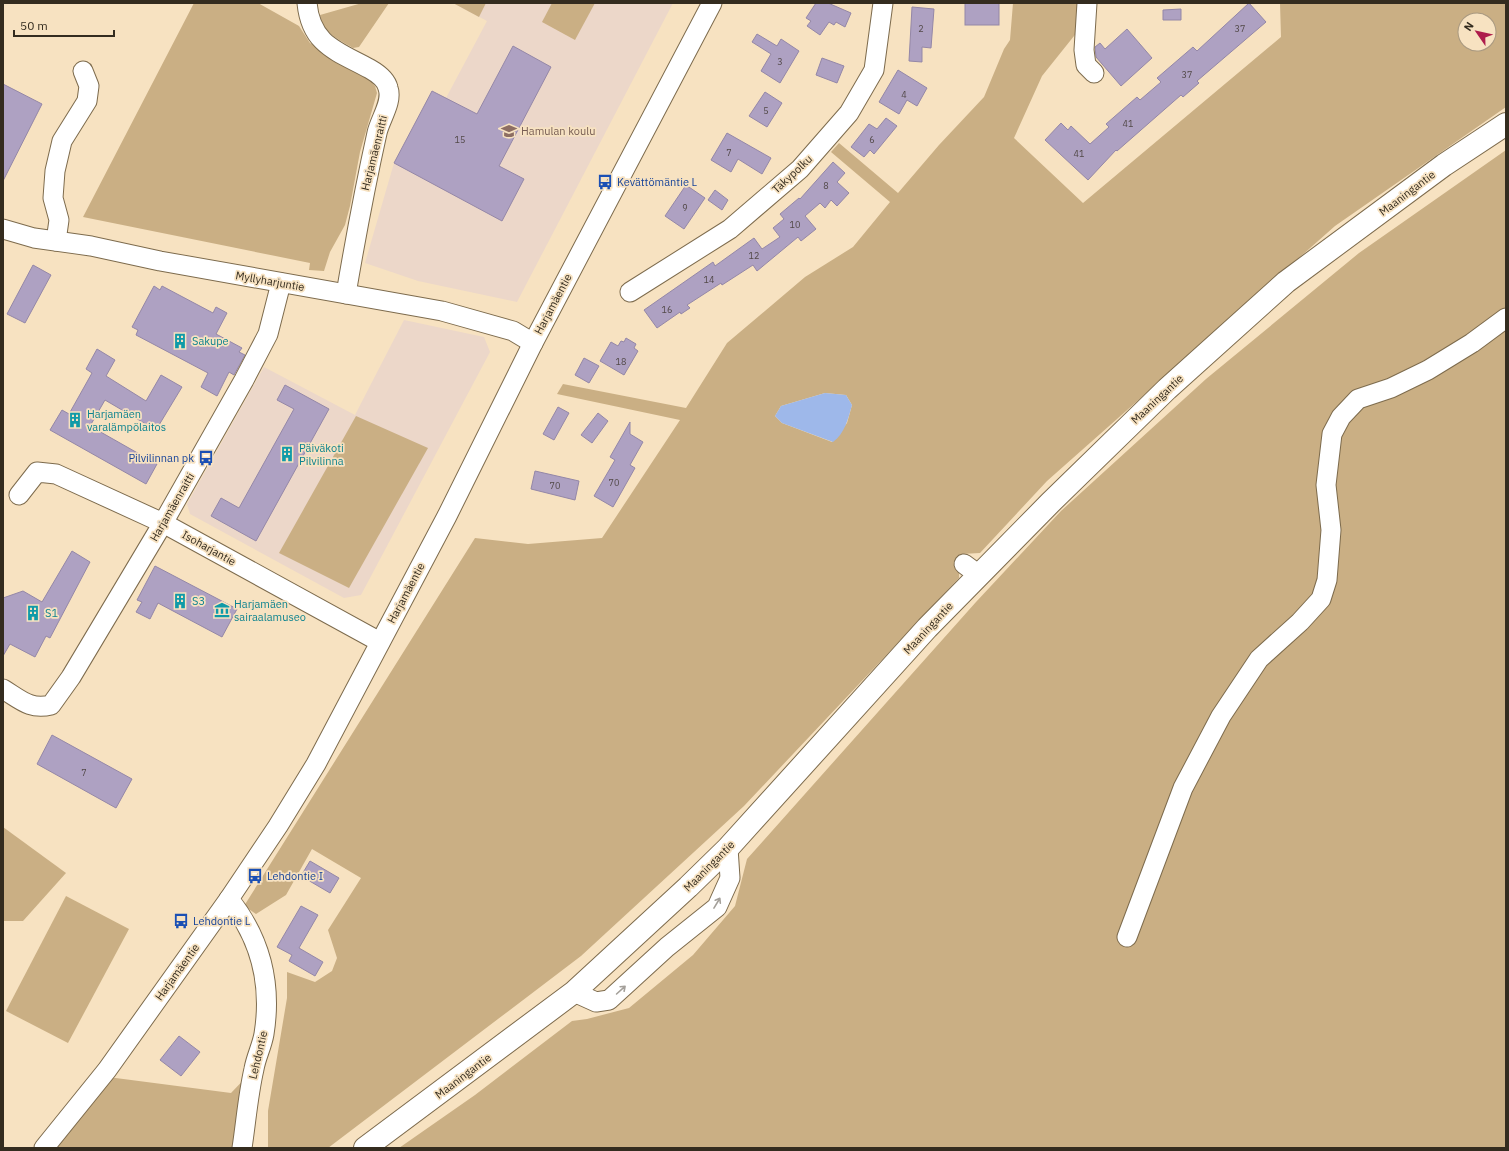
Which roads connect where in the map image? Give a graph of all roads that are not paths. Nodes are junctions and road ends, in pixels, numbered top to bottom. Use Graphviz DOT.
graph roads {
  1 [pos="307,3"];
  2 [pos="712,3"];
  3 [pos="883,3"];
  4 [pos="1088,3"];
  5 [pos="82,71"];
  6 [pos="1094,74"];
  7 [pos="1506,124"];
  8 [pos="3,229"];
  9 [pos="56,241"];
  10 [pos="281,283"];
  11 [pos="630,292"];
  12 [pos="346,294"];
  13 [pos="1506,318"];
  14 [pos="533,343"];
  15 [pos="19,495"];
  16 [pos="163,523"];
  17 [pos="380,642"];
  18 [pos="3,689"];
  19 [pos="728,848"];
  20 [pos="229,899"];
  21 [pos="1127,937"];
  22 [pos="574,992"];
  23 [pos="44,1148"];
  24 [pos="242,1148"];
  25 [pos="365,1148"];
  1 -- 12 [label="street, Harjamäenraitti"];
  2 -- 14 [label="street, Harjamäentie"];
  3 -- 11 [label="street, Täkypolku"];
  4 -- 6 [label="street"];
  5 -- 9 [label="street"];
  7 -- 19 [label="main road, Maaningantie"];
  8 -- 9 [label="street, Myllyharjuntie"];
  9 -- 10 [label="street, Myllyharjuntie"];
  10 -- 12 [label="street, Myllyharjuntie"];
  10 -- 16 [label="street, Harjamäenraitti"];
  12 -- 14 [label="street, Myllyharjuntie"];
  13 -- 21 [label="street"];
  14 -- 17 [label="street, Harjamäentie"];
  15 -- 16 [label="street, Isoharjantie"];
  16 -- 17 [label="street, Isoharjantie"];
  16 -- 18 [label="street, Harjamäenraitti"];
  17 -- 20 [label="street, Harjamäentie"];
  19 -- 22 [label="main road, Maaningantie"];
  22 -- 19 [label="street, one-way"];
  20 -- 23 [label="street, Harjamäentie"];
  20 -- 24 [label="street, Lehdontie"];
  22 -- 25 [label="main road, Maaningantie"];
}
